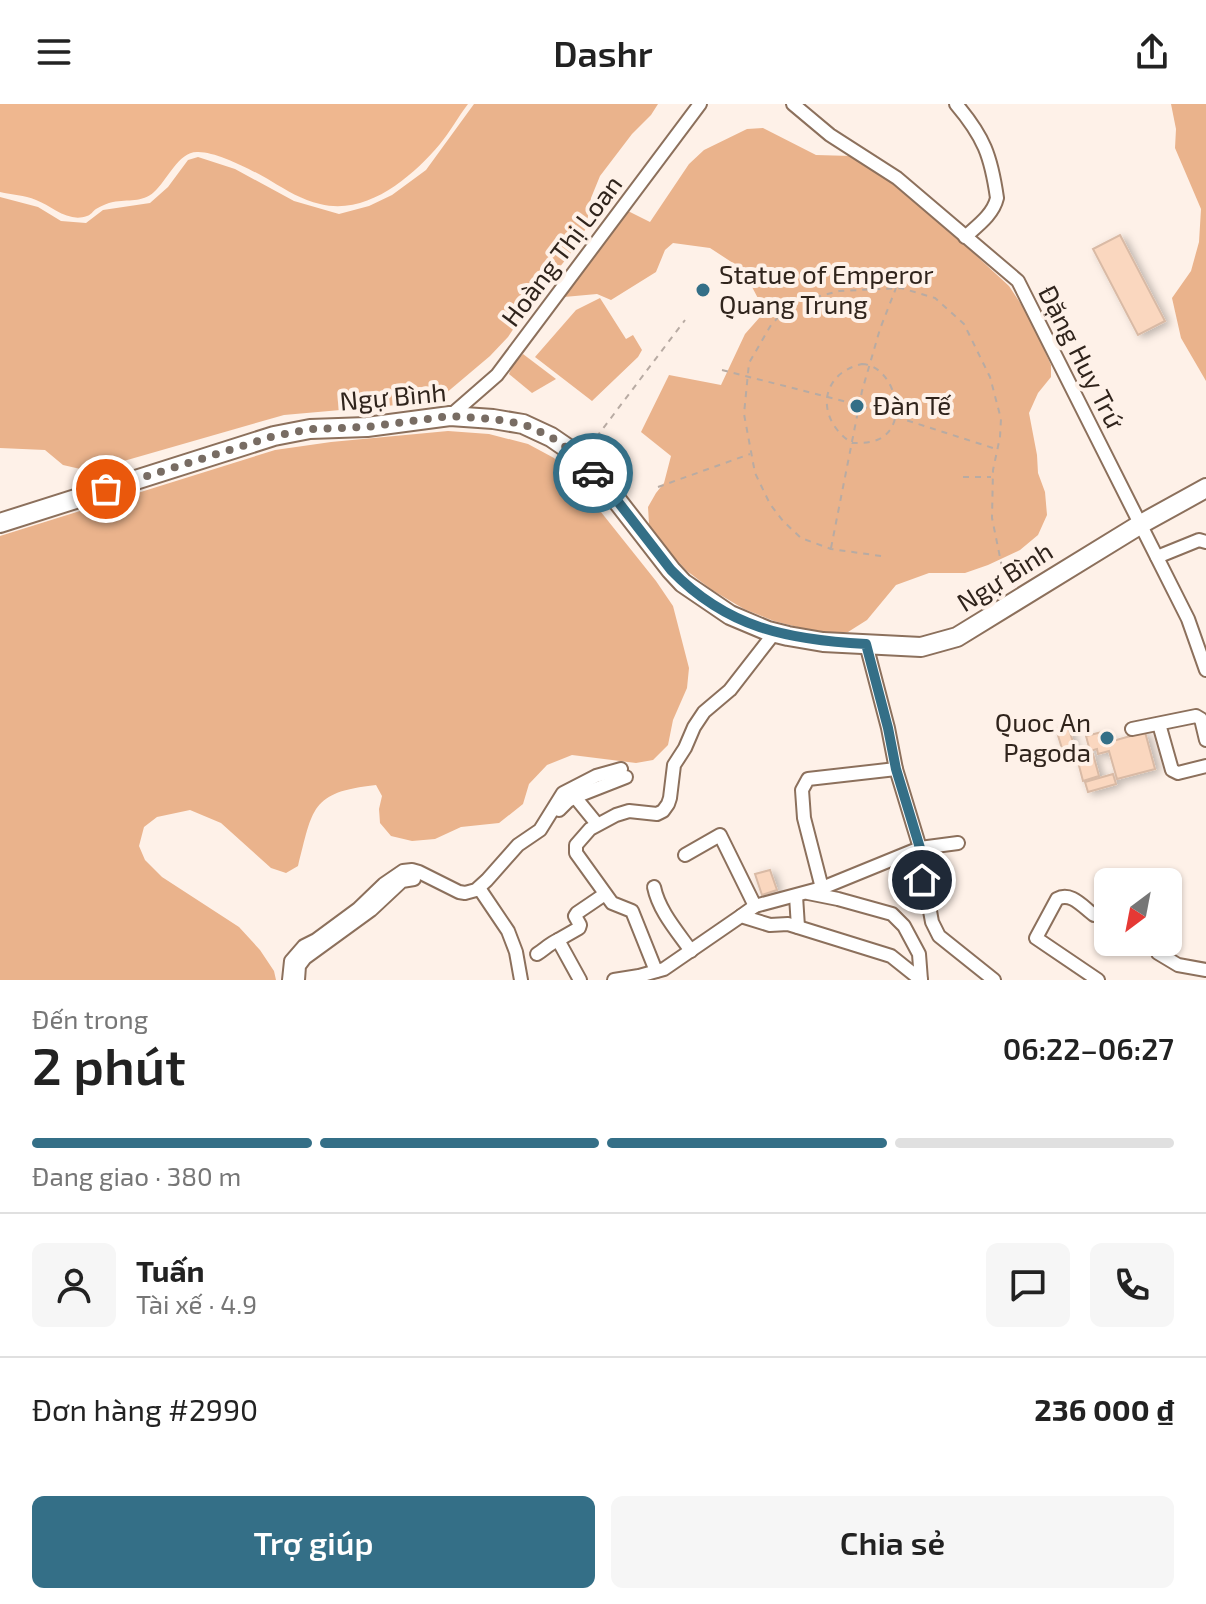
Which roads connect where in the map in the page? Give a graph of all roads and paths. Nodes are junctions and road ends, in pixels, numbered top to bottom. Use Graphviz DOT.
graph roads {
  1 [pos="700,104"];
  2 [pos="793,104"];
  3 [pos="956,104"];
  4 [pos="965,237"];
  5 [pos="896,288"];
  6 [pos="685,320"];
  7 [pos="869,364"];
  8 [pos="722,370"];
  9 [pos="748,376"];
  10 [pos="826,396"];
  11 [pos="859,405"];
  12 [pos="450,416"];
  13 [pos="897,417"];
  14 [pos="852,443"];
  15 [pos="997,449"];
  16 [pos="750,454"];
  17 [pos="579,459"];
  18 [pos="963,477"];
  19 [pos="993,477"];
  20 [pos="658,487"];
  21 [pos="1206,488"];
  22 [pos="0,523"];
  23 [pos="1141,524"];
  24 [pos="1206,542"];
  25 [pos="831,549"];
  26 [pos="881,556"];
  27 [pos="1157,557"];
  28 [pos="1023,597"];
  29 [pos="775,632"];
  30 [pos="866,644"];
  31 [pos="1206,670"];
  32 [pos="1159,724"];
  33 [pos="1132,729"];
  34 [pos="1206,740"];
  35 [pos="1206,766"];
  36 [pos="896,769"];
  37 [pos="624,773"];
  38 [pos="572,793"];
  39 [pos="597,824"];
  40 [pos="958,843"];
  41 [pos="920,848"];
  42 [pos="685,855"];
  43 [pos="654,887"];
  44 [pos="822,888"];
  45 [pos="481,891"];
  46 [pos="605,894"];
  47 [pos="802,894"];
  48 [pos="755,906"];
  49 [pos="1094,915"];
  50 [pos="741,916"];
  51 [pos="933,925"];
  52 [pos="798,927"];
  53 [pos="337,930"];
  54 [pos="910,937"];
  55 [pos="558,940"];
  56 [pos="691,951"];
  57 [pos="537,954"];
  58 [pos="1163,956"];
  59 [pos="660,970"];
  60 [pos="1206,970"];
  61 [pos="289,980"];
  62 [pos="298,980"];
  63 [pos="521,980"];
  64 [pos="580,980"];
  65 [pos="614,980"];
  66 [pos="675,980"];
  67 [pos="921,980"];
  68 [pos="994,980"];
  69 [pos="1098,980"];
  1 -- 12 [label="street, Hoàng Thị Loan"];
  2 -- 4 [label="street, Đặng Huy Trứ"];
  3 -- 4 [label="street"];
  4 -- 23 [label="street, Đặng Huy Trứ"];
  5 -- 7 [label="path"];
  5 -- 9 [label="path"];
  5 -- 15 [label="path"];
  6 -- 17 [label="path"];
  7 -- 10 [label="path"];
  7 -- 11 [label="path"];
  7 -- 13 [label="path"];
  8 -- 9 [label="path"];
  9 -- 10 [label="path"];
  9 -- 16 [label="path"];
  10 -- 11 [label="path"];
  10 -- 14 [label="path"];
  11 -- 13 [label="path"];
  11 -- 14 [label="path"];
  12 -- 17 [label="highway, Ngự Bình"];
  12 -- 22 [label="highway, Ngự Bình"];
  13 -- 14 [label="path"];
  13 -- 15 [label="path"];
  14 -- 25 [label="path"];
  15 -- 19 [label="path"];
  16 -- 20 [label="path"];
  16 -- 25 [label="path"];
  17 -- 29 [label="highway, Ngự Bình"];
  18 -- 19 [label="path"];
  19 -- 28 [label="path"];
  21 -- 23 [label="highway, Ngự Bình"];
  23 -- 27 [label="street, Đặng Huy Trứ"];
  23 -- 28 [label="highway, Ngự Bình"];
  24 -- 27 [label="street"];
  25 -- 26 [label="path"];
  27 -- 31 [label="street, Đặng Huy Trứ"];
  28 -- 30 [label="highway, Ngự Bình"];
  29 -- 30 [label="highway, Ngự Bình"];
  29 -- 39 [label="street"];
  30 -- 36 [label="street"];
  32 -- 33 [label="street"];
  32 -- 34 [label="street"];
  32 -- 35 [label="street"];
  36 -- 41 [label="street"];
  36 -- 44 [label="street"];
  37 -- 38 [label="street"];
  38 -- 39 [label="street"];
  38 -- 45 [label="street"];
  39 -- 46 [label="street"];
  40 -- 41 [label="street"];
  41 -- 44 [label="street"];
  41 -- 51 [label="street"];
  42 -- 48 [label="street"];
  43 -- 56 [label="street"];
  44 -- 47 [label="street"];
  45 -- 53 [label="street"];
  45 -- 63 [label="street"];
  46 -- 55 [label="street"];
  46 -- 59 [label="street"];
  47 -- 48 [label="street"];
  47 -- 52 [label="street"];
  47 -- 54 [label="street"];
  48 -- 50 [label="street"];
  49 -- 69 [label="street"];
  50 -- 52 [label="street"];
  50 -- 56 [label="street"];
  51 -- 54 [label="street"];
  51 -- 68 [label="street"];
  52 -- 67 [label="street"];
  53 -- 61 [label="street"];
  53 -- 62 [label="street"];
  54 -- 67 [label="street"];
  55 -- 57 [label="street"];
  55 -- 64 [label="street"];
  56 -- 59 [label="street"];
  58 -- 60 [label="street"];
  59 -- 65 [label="street"];
  59 -- 66 [label="street"];
}
